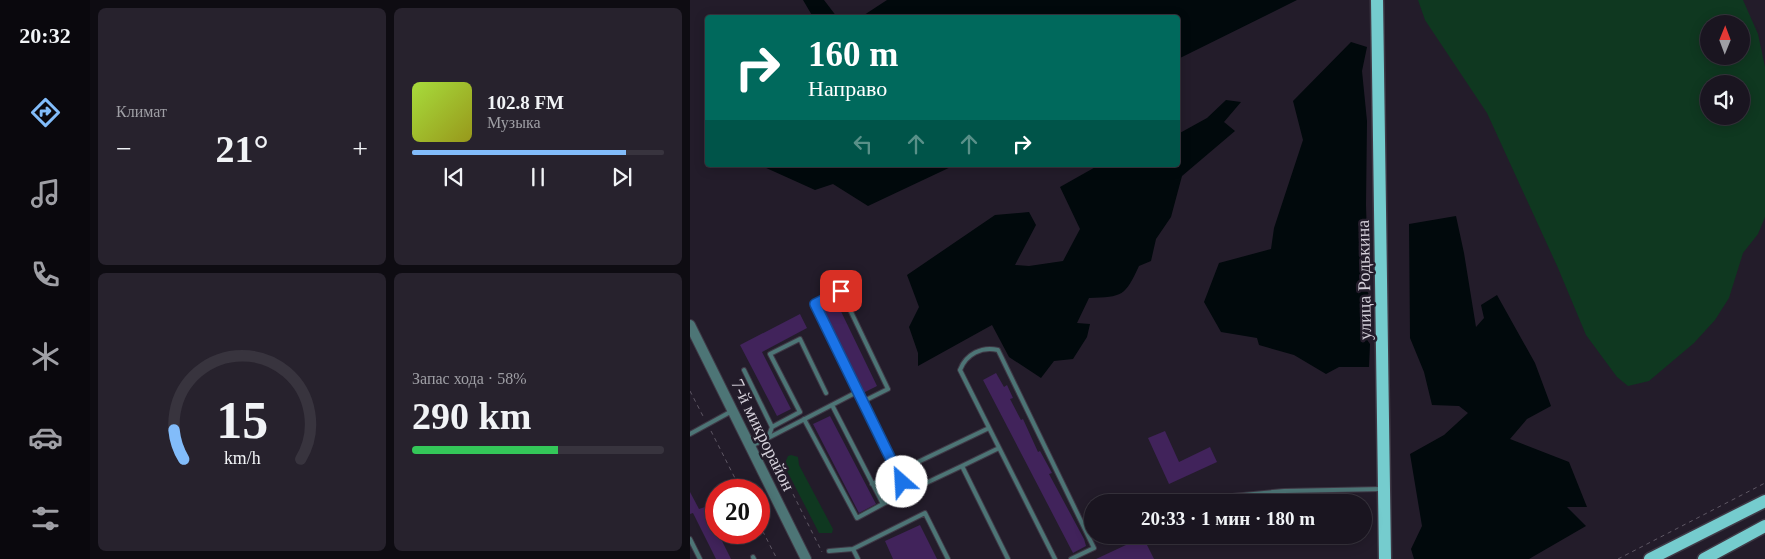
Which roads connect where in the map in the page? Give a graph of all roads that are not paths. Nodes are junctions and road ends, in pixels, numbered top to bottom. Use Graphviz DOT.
graph roads {
  1 [pos="1377,0"];
  2 [pos="690,325"];
  3 [pos="744,370"];
  4 [pos="856,392"];
  5 [pos="826,393"];
  6 [pos="862,402"];
  7 [pos="832,405"];
  8 [pos="733,410"];
  9 [pos="804,419"];
  10 [pos="772,427"];
  11 [pos="989,428"];
  12 [pos="690,434"];
  13 [pos="768,438"];
  14 [pos="751,446"];
  15 [pos="999,448"];
  16 [pos="962,466"];
  17 [pos="897,472"];
  18 [pos="872,484"];
  19 [pos="1384,489"];
  20 [pos="907,492"];
  21 [pos="1253,494"];
  22 [pos="1765,500"];
  23 [pos="883,504"];
  24 [pos="1765,526"];
  25 [pos="690,539"];
  26 [pos="853,549"];
  27 [pos="829,551"];
  28 [pos="1720,555"];
  29 [pos="700,559"];
  30 [pos="806,559"];
  31 [pos="858,559"];
  32 [pos="948,559"];
  33 [pos="1008,559"];
  34 [pos="1055,559"];
  35 [pos="1071,559"];
  36 [pos="1385,559"];
  37 [pos="1650,559"];
  38 [pos="1704,559"];
  1 -- 19 [label="main road, улица Родькина"];
  2 -- 8 [label="street, 7-й микрорайон"];
  3 -- 10 [label="lane"];
  4 -- 6 [label="lane"];
  4 -- 6 [label="lane"];
  4 -- 7 [label="lane"];
  5 -- 10 [label="lane"];
  6 -- 17 [label="lane"];
  7 -- 9 [label="lane"];
  7 -- 18 [label="lane"];
  8 -- 12 [label="lane"];
  8 -- 14 [label="street, 7-й микрорайон"];
  9 -- 13 [label="lane"];
  9 -- 23 [label="lane"];
  10 -- 13 [label="lane"];
  11 -- 15 [label="lane"];
  11 -- 17 [label="lane"];
  11 -- 35 [label="lane"];
  13 -- 14 [label="lane"];
  14 -- 30 [label="street, 7-й микрорайон"];
  15 -- 16 [label="lane"];
  15 -- 34 [label="lane"];
  16 -- 20 [label="lane"];
  16 -- 33 [label="lane"];
  17 -- 18 [label="lane"];
  17 -- 20 [label="lane"];
  18 -- 23 [label="lane"];
  19 -- 21 [label="lane"];
  19 -- 36 [label="main road, улица Родькина"];
  20 -- 23 [label="lane"];
  22 -- 37 [label="main road"];
  24 -- 28 [label="main road"];
  25 -- 29 [label="lane"];
  26 -- 27 [label="lane"];
  26 -- 31 [label="lane"];
  26 -- 32 [label="lane"];
  28 -- 38 [label="main road"];
}
